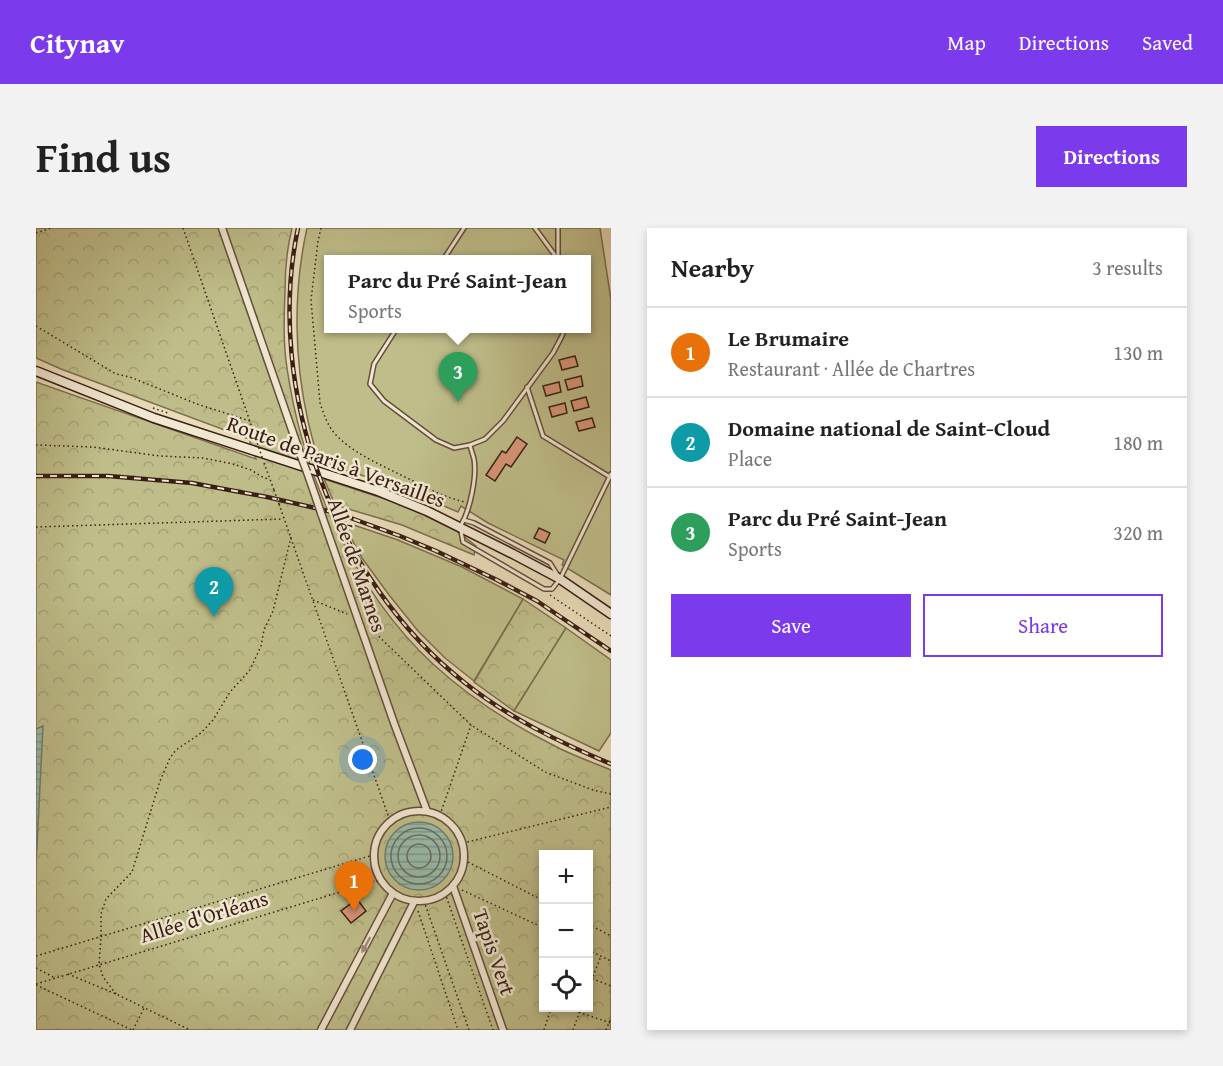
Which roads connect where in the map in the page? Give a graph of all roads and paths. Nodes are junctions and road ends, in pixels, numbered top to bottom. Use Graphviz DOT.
graph roads {
  1 [pos="51,228"];
  2 [pos="183,228"];
  3 [pos="222,228"];
  4 [pos="321,228"];
  5 [pos="464,228"];
  6 [pos="535,228"];
  7 [pos="558,228"];
  8 [pos="36,233"];
  9 [pos="446,255"];
  10 [pos="554,255"];
  11 [pos="557,255"];
  12 [pos="36,326"];
  13 [pos="394,333"];
  14 [pos="563,333"];
  15 [pos="36,371"];
  16 [pos="527,387"];
  17 [pos="250,422"];
  18 [pos="470,445"];
  19 [pos="36,446"];
  20 [pos="610,476"];
  21 [pos="270,479"];
  22 [pos="469,502"];
  23 [pos="284,519"];
  24 [pos="462,523"];
  25 [pos="36,527"];
  26 [pos="291,537"];
  27 [pos="560,579"];
  28 [pos="543,588"];
  29 [pos="313,600"];
  30 [pos="611,614"];
  31 [pos="358,617"];
  32 [pos="611,636"];
  33 [pos="471,725"];
  34 [pos="611,794"];
  35 [pos="611,807"];
  36 [pos="427,811"];
  37 [pos="440,816"];
  38 [pos="390,821"];
  39 [pos="463,843"];
  40 [pos="373,855"];
  41 [pos="464,860"];
  42 [pos="380,880"];
  43 [pos="453,886"];
  44 [pos="393,893"];
  45 [pos="445,893"];
  46 [pos="539,899"];
  47 [pos="424,901"];
  48 [pos="414,902"];
  49 [pos="539,926"];
  50 [pos="593,927"];
  51 [pos="611,936"];
  52 [pos="101,938"];
  53 [pos="593,952"];
  54 [pos="601,956"];
  55 [pos="36,957"];
  56 [pos="611,961"];
  57 [pos="99,964"];
  58 [pos="36,968"];
  59 [pos="68,974"];
  60 [pos="593,976"];
  61 [pos="56,978"];
  62 [pos="593,979"];
  63 [pos="36,984"];
  64 [pos="611,986"];
  65 [pos="116,994"];
  66 [pos="144,1007"];
  67 [pos="550,1012"];
  68 [pos="579,1012"];
  69 [pos="611,1018"];
  70 [pos="610,1023"];
  71 [pos="133,1030"];
  72 [pos="190,1030"];
  73 [pos="321,1030"];
  74 [pos="350,1030"];
  75 [pos="458,1030"];
  76 [pos="469,1030"];
  77 [pos="493,1030"];
  78 [pos="503,1030"];
  79 [pos="544,1030"];
  80 [pos="573,1030"];
  81 [pos="606,1030"];
  1 -- 8 [label="path"];
  2 -- 17 [label="path"];
  3 -- 31 [label="street, Allée de Marnes, bridge"];
  4 -- 22 [label="path"];
  5 -- 9 [label="lane"];
  6 -- 10 [label="lane"];
  7 -- 11 [label="lane"];
  12 -- 17 [label="path"];
  13 -- 18 [label="lane"];
  14 -- 16 [label="lane"];
  15 -- 24 [label="main road, Route de Paris à Versailles"];
  16 -- 18 [label="lane"];
  16 -- 20 [label="lane"];
  17 -- 21 [label="path, bridge"];
  18 -- 22 [label="lane"];
  19 -- 21 [label="path"];
  20 -- 27 [label="lane"];
  21 -- 23 [label="path, bridge"];
  22 -- 24 [label="lane"];
  23 -- 25 [label="path"];
  23 -- 26 [label="path"];
  24 -- 27 [label="main road, Route de Paris à Versailles"];
  24 -- 28 [label="lane"];
  26 -- 29 [label="path"];
  26 -- 52 [label="path"];
  27 -- 28 [label="lane"];
  27 -- 30 [label="main road, Route de Paris à Versailles"];
  28 -- 32 [label="path"];
  29 -- 31 [label="path"];
  29 -- 38 [label="path"];
  31 -- 33 [label="path"];
  31 -- 36 [label="street, Allée de Marnes"];
  33 -- 34 [label="path"];
  33 -- 37 [label="path"];
  35 -- 39 [label="path"];
  36 -- 37 [label="street"];
  36 -- 38 [label="street"];
  37 -- 39 [label="street"];
  38 -- 40 [label="street"];
  39 -- 41 [label="street"];
  40 -- 42 [label="street"];
  40 -- 52 [label="path, Allée d'Orléans"];
  41 -- 43 [label="street"];
  41 -- 46 [label="path"];
  42 -- 44 [label="street"];
  42 -- 57 [label="path, Allée d'Orléans"];
  43 -- 45 [label="street"];
  43 -- 49 [label="path"];
  43 -- 78 [label="street, Tapis Vert"];
  44 -- 48 [label="street"];
  44 -- 73 [label="street, one-way"];
  45 -- 47 [label="street"];
  45 -- 77 [label="path"];
  47 -- 48 [label="street"];
  47 -- 76 [label="path"];
  48 -- 74 [label="street"];
  48 -- 75 [label="path"];
  50 -- 51 [label="path"];
  52 -- 55 [label="path, Allée d'Orléans"];
  52 -- 57 [label="path"];
  53 -- 54 [label="path"];
  54 -- 56 [label="path"];
  54 -- 60 [label="path"];
  57 -- 59 [label="path, Allée d'Orléans"];
  57 -- 65 [label="path"];
  58 -- 61 [label="path"];
  59 -- 61 [label="path, Allée d'Orléans"];
  59 -- 65 [label="path"];
  61 -- 63 [label="path, Allée d'Orléans"];
  62 -- 64 [label="path"];
  63 -- 71 [label="path"];
  65 -- 66 [label="path"];
  66 -- 71 [label="path"];
  66 -- 72 [label="path"];
  67 -- 79 [label="path"];
  68 -- 70 [label="path"];
  68 -- 80 [label="path"];
  69 -- 70 [label="path"];
  70 -- 81 [label="path"];
}
